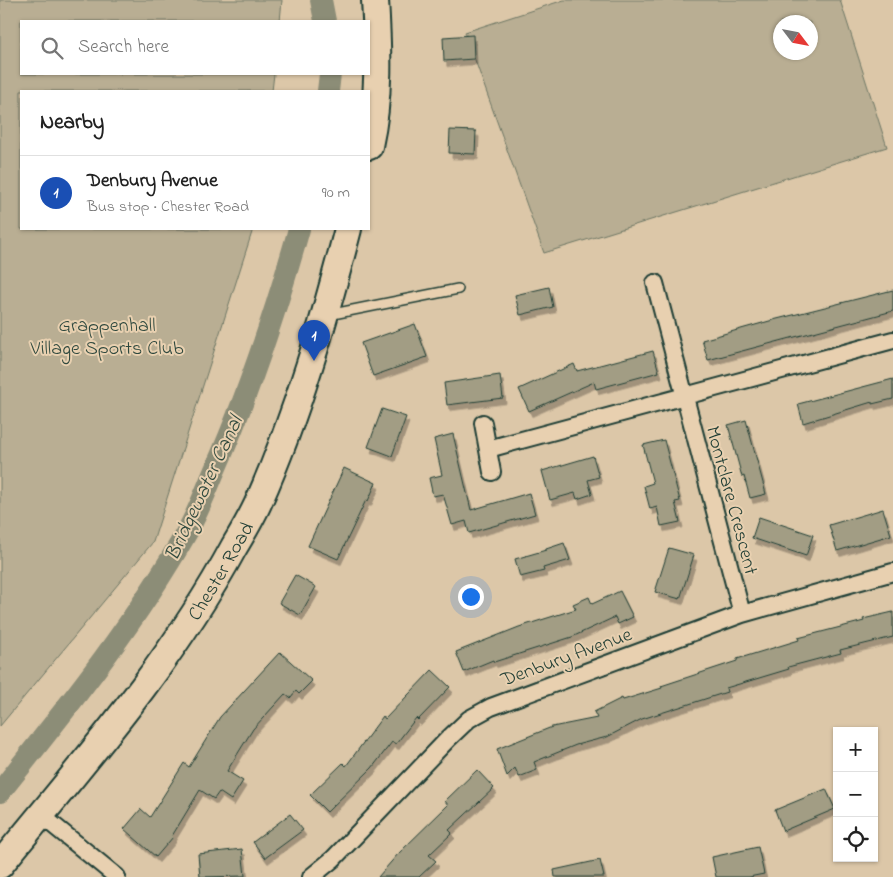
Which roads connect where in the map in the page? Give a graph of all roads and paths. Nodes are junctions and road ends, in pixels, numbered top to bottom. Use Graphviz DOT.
graph roads {
  1 [pos="375,0"];
  2 [pos="370,142"];
  3 [pos="348,230"];
  4 [pos="655,283"];
  5 [pos="458,289"];
  6 [pos="325,316"];
  7 [pos="893,340"];
  8 [pos="684,396"];
  9 [pos="483,423"];
  10 [pos="488,449"];
  11 [pos="492,472"];
  12 [pos="893,572"];
  13 [pos="742,614"];
  14 [pos="41,815"];
  15 [pos="0,865"];
  16 [pos="117,877"];
  17 [pos="311,877"];
  1 -- 2 [label="main road"];
  3 -- 6 [label="main road, Chester Road"];
  4 -- 8 [label="street, Montclare Crescent"];
  5 -- 6 [label="lane"];
  6 -- 14 [label="main road, Chester Road"];
  7 -- 8 [label="street"];
  8 -- 10 [label="street"];
  8 -- 13 [label="street, Montclare Crescent"];
  9 -- 10 [label="street"];
  10 -- 11 [label="street"];
  12 -- 13 [label="street, Denbury Avenue"];
  13 -- 17 [label="street, Denbury Avenue"];
  14 -- 15 [label="main road, Chester Road"];
  14 -- 16 [label="street"];
}
